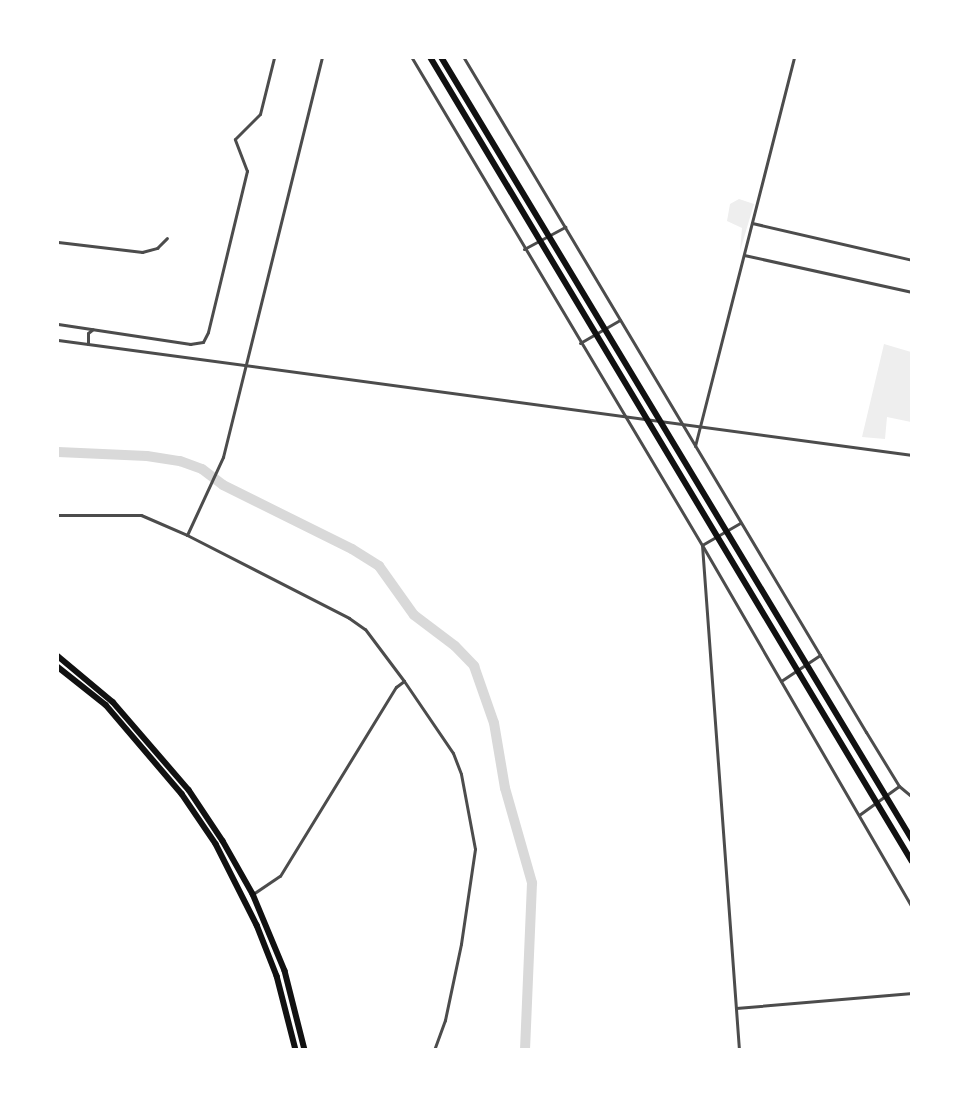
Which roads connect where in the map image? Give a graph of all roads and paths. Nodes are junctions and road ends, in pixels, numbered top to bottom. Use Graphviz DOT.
graph roads {
  1 [pos="274,58"];
  2 [pos="322,58"];
  3 [pos="412,58"];
  4 [pos="431,58"];
  5 [pos="442,58"];
  6 [pos="464,58"];
  7 [pos="794,58"];
  8 [pos="752,223"];
  9 [pos="564,228"];
  10 [pos="167,238"];
  11 [pos="58,242"];
  12 [pos="524,249"];
  13 [pos="744,255"];
  14 [pos="912,260"];
  15 [pos="912,292"];
  16 [pos="620,320"];
  17 [pos="58,324"];
  18 [pos="94,328"];
  19 [pos="58,340"];
  20 [pos="580,343"];
  21 [pos="88,344"];
  22 [pos="246,364"];
  23 [pos="622,415"];
  24 [pos="680,423"];
  25 [pos="702,425"];
  26 [pos="695,447"];
  27 [pos="912,455"];
  28 [pos="58,515"];
  29 [pos="740,523"];
  30 [pos="187,535"];
  31 [pos="702,545"];
  32 [pos="58,656"];
  33 [pos="820,656"];
  34 [pos="58,667"];
  35 [pos="404,681"];
  36 [pos="781,681"];
  37 [pos="899,786"];
  38 [pos="912,797"];
  39 [pos="858,816"];
  40 [pos="912,839"];
  41 [pos="912,861"];
  42 [pos="253,894"];
  43 [pos="912,907"];
  44 [pos="912,993"];
  45 [pos="736,1008"];
  46 [pos="296,1050"];
  47 [pos="305,1050"];
  48 [pos="434,1050"];
  49 [pos="740,1050"];
  1 -- 18 [label="street"];
  2 -- 22 [label="street"];
  3 -- 12 [label="street"];
  4 -- 41 [label="highway"];
  5 -- 40 [label="highway"];
  6 -- 9 [label="street"];
  7 -- 8 [label="street"];
  8 -- 13 [label="street"];
  8 -- 14 [label="street"];
  9 -- 12 [label="street"];
  9 -- 16 [label="street"];
  10 -- 11 [label="street"];
  12 -- 20 [label="street"];
  13 -- 15 [label="street"];
  13 -- 25 [label="street"];
  16 -- 20 [label="street"];
  16 -- 24 [label="street"];
  17 -- 18 [label="street"];
  18 -- 21 [label="street"];
  19 -- 21 [label="street"];
  20 -- 23 [label="street"];
  21 -- 22 [label="street"];
  22 -- 23 [label="street"];
  22 -- 30 [label="street"];
  23 -- 24 [label="street"];
  23 -- 31 [label="street"];
  24 -- 25 [label="street"];
  24 -- 26 [label="street"];
  25 -- 26 [label="street"];
  25 -- 27 [label="street"];
  26 -- 29 [label="street"];
  28 -- 30 [label="street"];
  29 -- 31 [label="street"];
  29 -- 33 [label="street"];
  30 -- 35 [label="street"];
  31 -- 36 [label="street"];
  31 -- 45 [label="street"];
  32 -- 42 [label="highway"];
  33 -- 36 [label="street"];
  33 -- 37 [label="street"];
  34 -- 46 [label="highway"];
  35 -- 42 [label="street"];
  35 -- 48 [label="street"];
  36 -- 39 [label="street"];
  37 -- 38 [label="street"];
  37 -- 39 [label="street"];
  39 -- 43 [label="street"];
  42 -- 47 [label="highway"];
  44 -- 45 [label="street"];
  45 -- 49 [label="street"];
}
